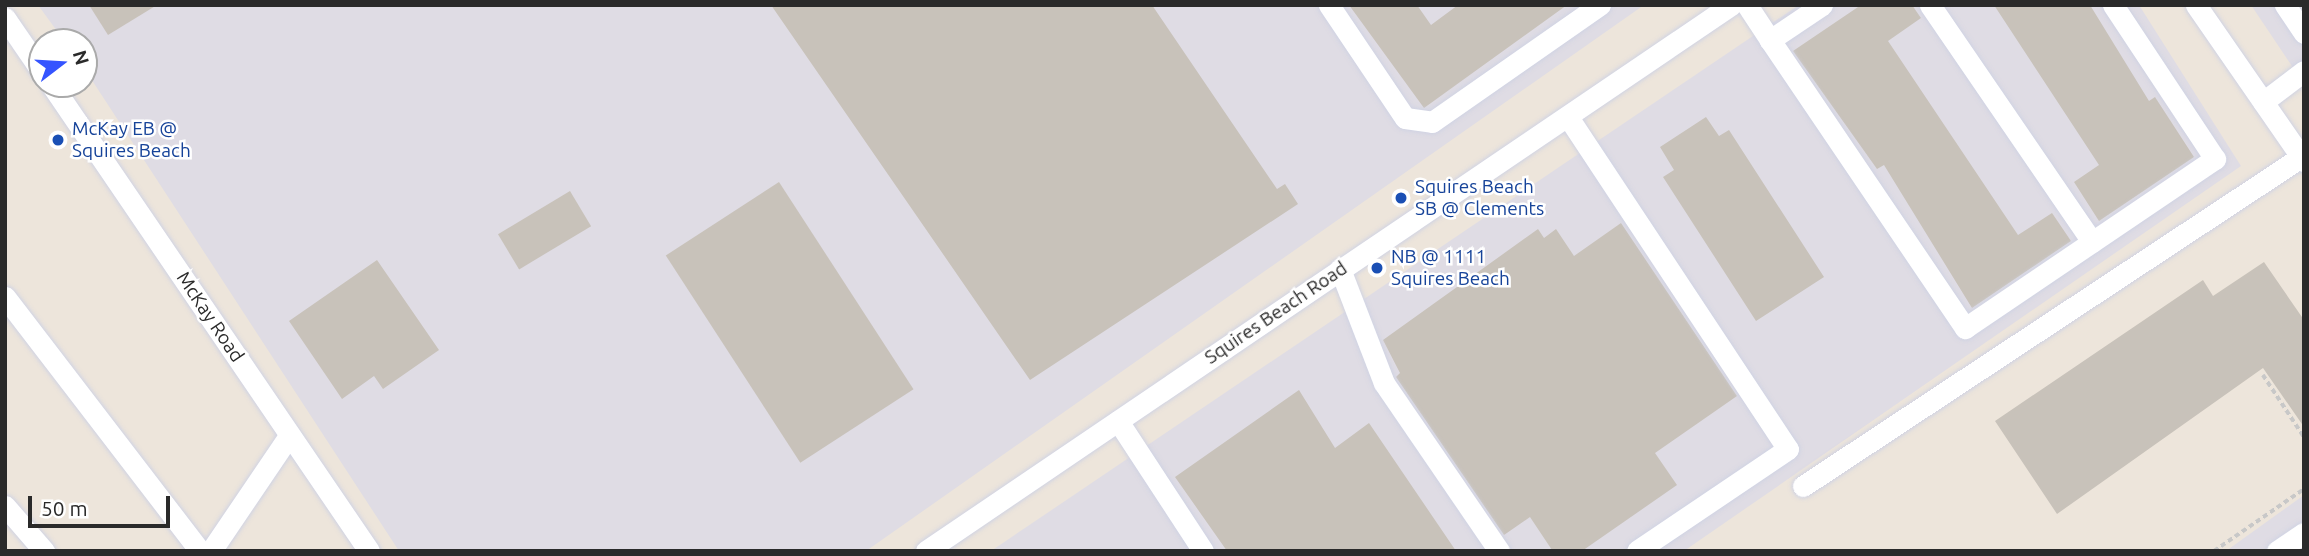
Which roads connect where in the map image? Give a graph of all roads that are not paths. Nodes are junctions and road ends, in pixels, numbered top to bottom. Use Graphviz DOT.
graph roads {
  1 [pos="1329,5"];
  2 [pos="1600,5"];
  3 [pos="1822,5"];
  4 [pos="1930,5"];
  5 [pos="2113,5"];
  6 [pos="2196,5"];
  7 [pos="2285,5"];
  8 [pos="1734,6"];
  9 [pos="5,18"];
  10 [pos="2304,33"];
  11 [pos="1770,40"];
  12 [pos="28,52"];
  13 [pos="2304,71"];
  14 [pos="60,98"];
  15 [pos="2263,102"];
  16 [pos="1568,117"];
  17 [pos="2302,159"];
  18 [pos="2092,242"];
  19 [pos="1340,269"];
  20 [pos="5,297"];
  21 [pos="1118,421"];
  22 [pos="289,436"];
  23 [pos="1803,486"];
  24 [pos="5,506"];
  25 [pos="2304,533"];
  26 [pos="44,551"];
  27 [pos="200,551"];
  28 [pos="211,551"];
  29 [pos="369,551"];
  30 [pos="926,551"];
  31 [pos="1203,551"];
  32 [pos="1499,551"];
  33 [pos="1637,551"];
  34 [pos="2277,551"];
  1 -- 2 [label="street"];
  3 -- 11 [label="street"];
  4 -- 18 [label="street"];
  5 -- 18 [label="street"];
  6 -- 15 [label="street"];
  7 -- 10 [label="street"];
  8 -- 11 [label="street"];
  8 -- 16 [label="street, Squires Beach Road"];
  9 -- 12 [label="street"];
  11 -- 18 [label="street"];
  13 -- 15 [label="street"];
  14 -- 22 [label="street, McKay Road"];
  15 -- 17 [label="street"];
  16 -- 19 [label="street, Squires Beach Road"];
  16 -- 33 [label="street"];
  17 -- 23 [label="street"];
  19 -- 21 [label="street, Squires Beach Road"];
  19 -- 32 [label="street"];
  20 -- 27 [label="street"];
  21 -- 30 [label="street, Squires Beach Road"];
  21 -- 31 [label="street"];
  22 -- 28 [label="street"];
  22 -- 29 [label="street, McKay Road"];
  24 -- 26 [label="street"];
  25 -- 34 [label="street"];
}
